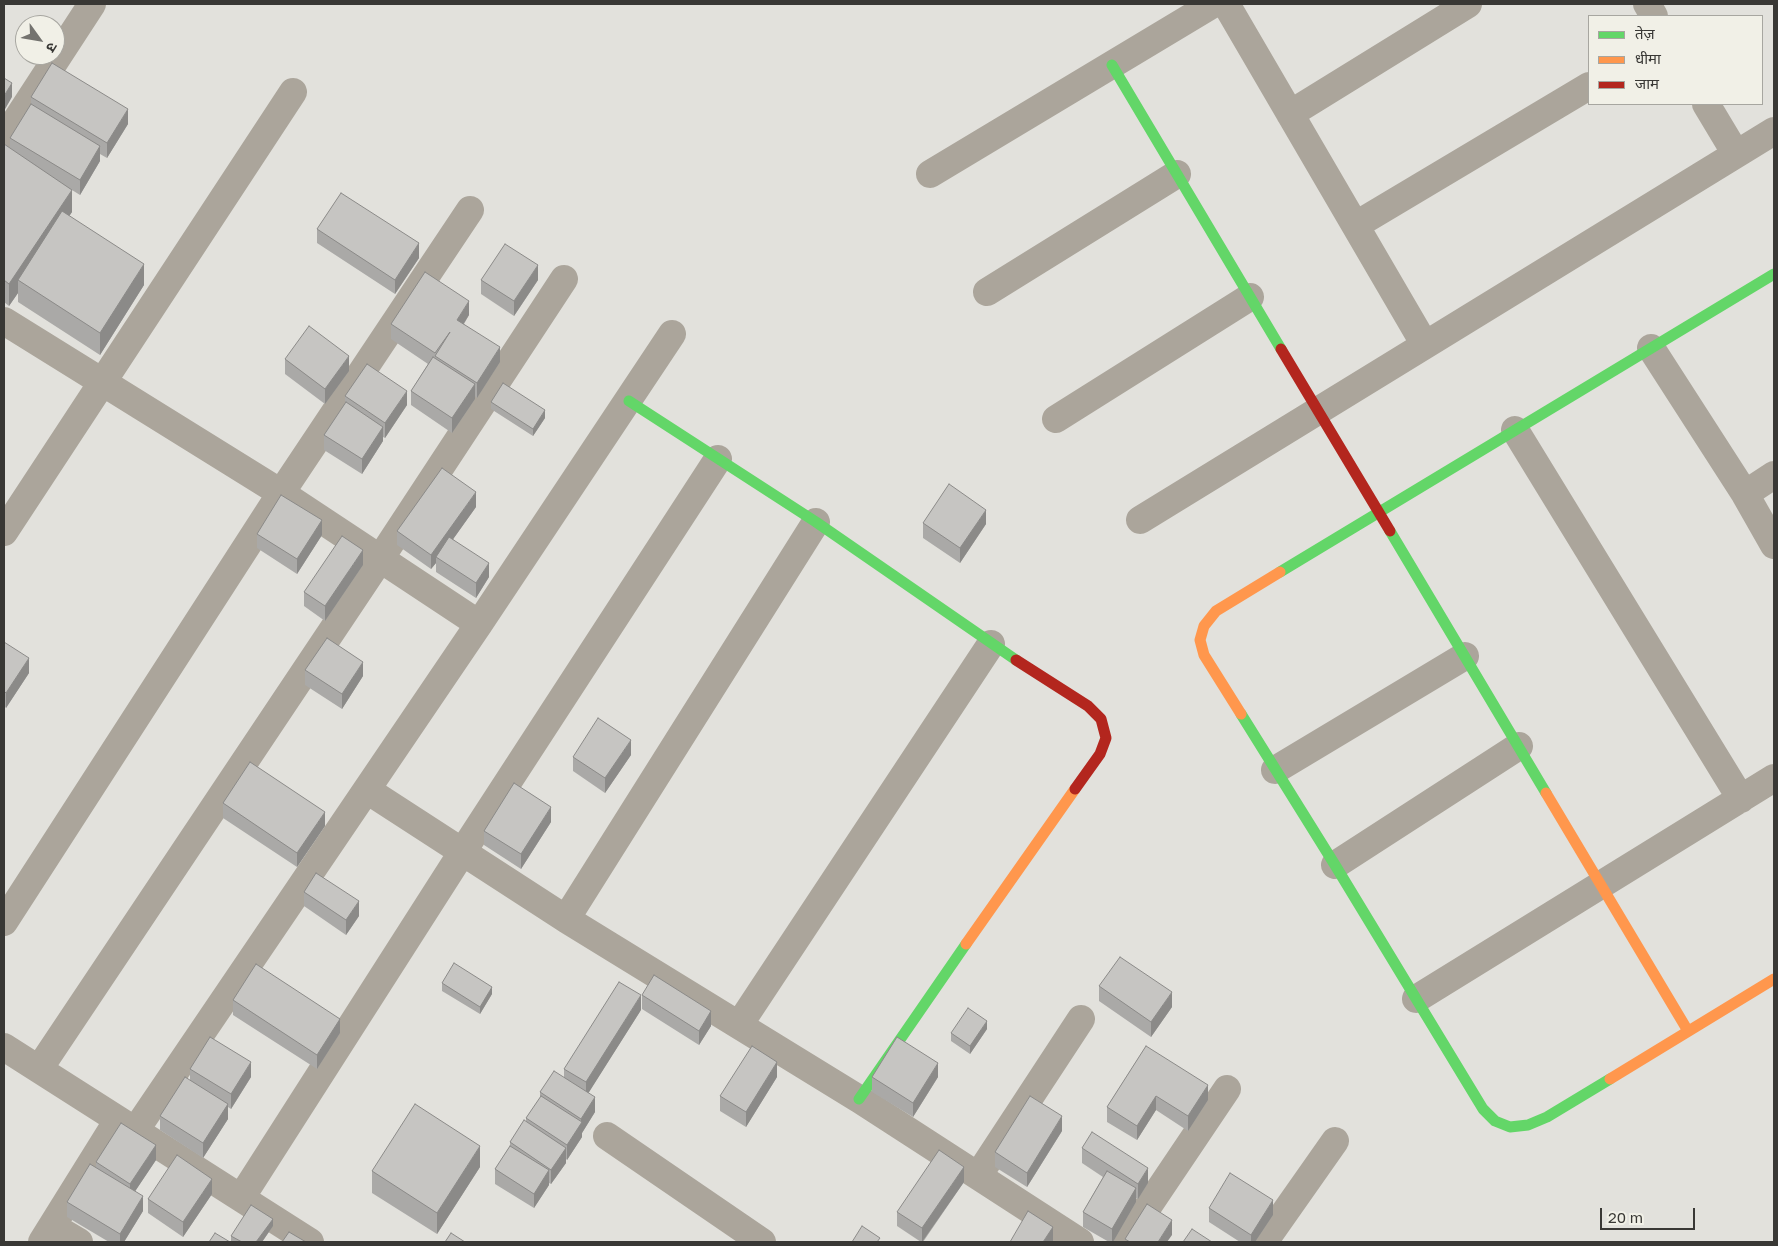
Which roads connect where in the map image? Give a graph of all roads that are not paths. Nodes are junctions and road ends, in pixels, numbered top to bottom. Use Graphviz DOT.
graph roads {
  1 [pos="92,4"];
  2 [pos="1213,4"];
  3 [pos="1226,4"];
  4 [pos="1468,4"];
  5 [pos="1647,4"];
  6 [pos="1653,15"];
  7 [pos="1112,65"];
  8 [pos="1588,87"];
  9 [pos="293,92"];
  10 [pos="1707,105"];
  11 [pos="1290,114"];
  12 [pos="1774,131"];
  13 [pos="4,138"];
  14 [pos="1736,154"];
  15 [pos="930,174"];
  16 [pos="1177,174"];
  17 [pos="470,210"];
  18 [pos="1356,226"];
  19 [pos="1774,274"];
  20 [pos="564,279"];
  21 [pos="987,292"];
  22 [pos="1250,297"];
  23 [pos="4,321"];
  24 [pos="672,334"];
  25 [pos="1425,344"];
  26 [pos="1652,348"];
  27 [pos="102,382"];
  28 [pos="629,401"];
  29 [pos="1318,410"];
  30 [pos="1056,419"];
  31 [pos="1515,430"];
  32 [pos="718,459"];
  33 [pos="1774,476"];
  34 [pos="281,493"];
  35 [pos="1745,494"];
  36 [pos="1379,513"];
  37 [pos="1140,520"];
  38 [pos="816,522"];
  39 [pos="4,532"];
  40 [pos="1774,545"];
  41 [pos="380,559"];
  42 [pos="479,624"];
  43 [pos="991,644"];
  44 [pos="1465,656"];
  45 [pos="1519,746"];
  46 [pos="1275,770"];
  47 [pos="1774,778"];
  48 [pos="367,790"];
  49 [pos="1741,798"];
  50 [pos="463,851"];
  51 [pos="1335,865"];
  52 [pos="1601,885"];
  53 [pos="566,919"];
  54 [pos="4,922"];
  55 [pos="1774,979"];
  56 [pos="1416,999"];
  57 [pos="1080,1019"];
  58 [pos="739,1025"];
  59 [pos="1688,1031"];
  60 [pos="4,1047"];
  61 [pos="39,1069"];
  62 [pos="1227,1089"];
  63 [pos="859,1099"];
  64 [pos="126,1125"];
  65 [pos="607,1136"];
  66 [pos="1335,1140"];
  67 [pos="978,1176"];
  68 [pos="241,1198"];
  69 [pos="47,1234"];
  70 [pos="79,1242"];
  71 [pos="310,1242"];
  72 [pos="762,1242"];
  73 [pos="1080,1242"];
  74 [pos="1124,1242"];
  75 [pos="1264,1242"];
  1 -- 13 [label="street"];
  2 -- 7 [label="street"];
  3 -- 11 [label="street"];
  4 -- 11 [label="street"];
  5 -- 6 [label="street"];
  7 -- 15 [label="street"];
  7 -- 16 [label="street"];
  8 -- 18 [label="street"];
  9 -- 27 [label="street"];
  10 -- 14 [label="street"];
  11 -- 18 [label="street"];
  12 -- 14 [label="street"];
  14 -- 25 [label="street"];
  16 -- 21 [label="street"];
  16 -- 22 [label="street"];
  17 -- 34 [label="street"];
  18 -- 25 [label="street"];
  19 -- 26 [label="street"];
  20 -- 41 [label="street"];
  22 -- 29 [label="street"];
  22 -- 30 [label="street"];
  23 -- 27 [label="street"];
  24 -- 28 [label="street"];
  25 -- 29 [label="street"];
  26 -- 31 [label="street"];
  26 -- 35 [label="street"];
  27 -- 34 [label="street"];
  27 -- 39 [label="street"];
  28 -- 32 [label="street"];
  28 -- 42 [label="street"];
  29 -- 36 [label="street"];
  29 -- 37 [label="street"];
  31 -- 36 [label="street"];
  31 -- 49 [label="street"];
  32 -- 38 [label="street"];
  32 -- 50 [label="street"];
  33 -- 35 [label="street"];
  34 -- 41 [label="street"];
  34 -- 54 [label="street"];
  35 -- 40 [label="street"];
  36 -- 44 [label="street"];
  36 -- 46 [label="street"];
  38 -- 43 [label="street"];
  38 -- 53 [label="street"];
  41 -- 42 [label="street"];
  41 -- 61 [label="street"];
  42 -- 48 [label="street"];
  43 -- 58 [label="street"];
  43 -- 63 [label="street"];
  44 -- 45 [label="street"];
  44 -- 46 [label="street"];
  45 -- 51 [label="street"];
  45 -- 52 [label="street"];
  46 -- 51 [label="street"];
  47 -- 49 [label="street"];
  48 -- 50 [label="street"];
  48 -- 64 [label="street"];
  49 -- 52 [label="street"];
  50 -- 53 [label="street"];
  50 -- 68 [label="street"];
  51 -- 56 [label="street"];
  52 -- 56 [label="street"];
  52 -- 59 [label="street"];
  53 -- 58 [label="street"];
  55 -- 59 [label="street"];
  56 -- 59 [label="street"];
  57 -- 67 [label="street"];
  58 -- 63 [label="street"];
  60 -- 61 [label="street"];
  61 -- 64 [label="street"];
  62 -- 74 [label="street"];
  63 -- 67 [label="street"];
  64 -- 68 [label="street"];
  64 -- 69 [label="street"];
  65 -- 72 [label="street"];
  66 -- 75 [label="street"];
  67 -- 73 [label="street"];
  68 -- 71 [label="street"];
  69 -- 70 [label="street"];
}
